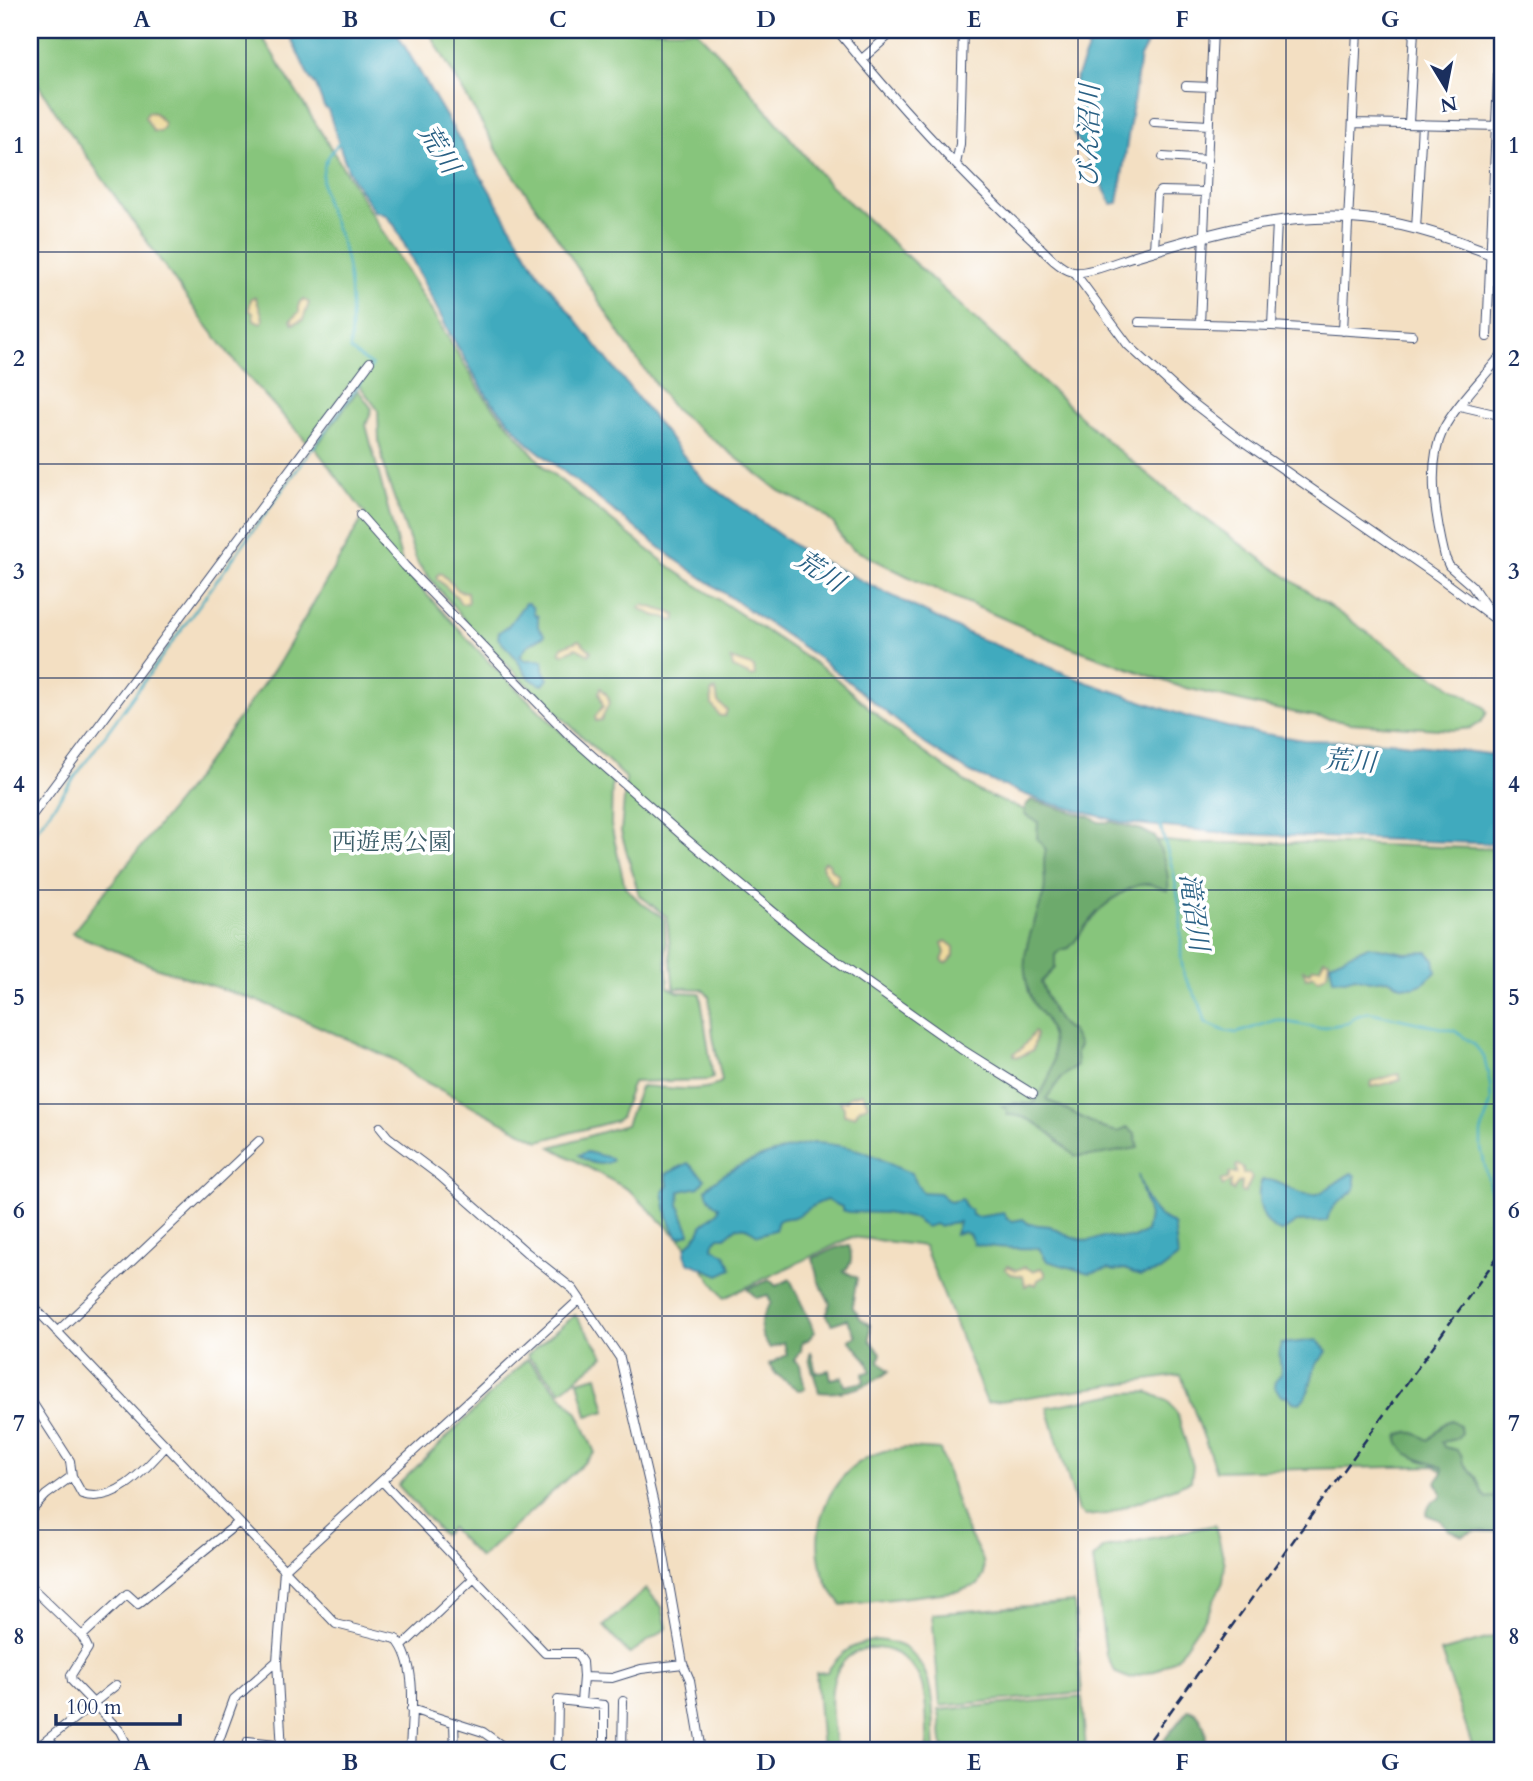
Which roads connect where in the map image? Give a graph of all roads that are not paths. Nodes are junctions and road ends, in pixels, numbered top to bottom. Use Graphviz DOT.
graph roads {
  1 [pos="837,30"];
  2 [pos="895,30"];
  3 [pos="963,30"];
  4 [pos="1213,30"];
  5 [pos="1357,30"];
  6 [pos="1414,30"];
  7 [pos="1500,30"];
  8 [pos="862,59"];
  9 [pos="1186,86"];
  10 [pos="1211,87"];
  11 [pos="1154,122"];
  12 [pos="1353,123"];
  13 [pos="1409,123"];
  14 [pos="1422,124"];
  15 [pos="1209,125"];
  16 [pos="1499,126"];
  17 [pos="1163,157"];
  18 [pos="1208,160"];
  19 [pos="956,164"];
  20 [pos="1206,192"];
  21 [pos="1349,218"];
  22 [pos="1277,222"];
  23 [pos="1416,229"];
  24 [pos="1205,235"];
  25 [pos="1154,250"];
  26 [pos="1490,254"];
  27 [pos="1135,256"];
  28 [pos="1503,259"];
  29 [pos="1074,272"];
  30 [pos="1139,322"];
  31 [pos="1200,324"];
  32 [pos="1272,326"];
  33 [pos="1343,331"];
  34 [pos="1412,335"];
  35 [pos="1487,337"];
  36 [pos="1503,353"];
  37 [pos="370,362"];
  38 [pos="1460,406"];
  39 [pos="1503,416"];
  40 [pos="360,515"];
  41 [pos="1491,615"];
  42 [pos="1503,625"];
  43 [pos="30,818"];
  44 [pos="1033,1094"];
  45 [pos="380,1128"];
  46 [pos="259,1141"];
  47 [pos="579,1300"];
  48 [pos="30,1303"];
  49 [pos="57,1332"];
  50 [pos="30,1399"];
  51 [pos="166,1446"];
  52 [pos="72,1476"];
  53 [pos="382,1481"];
  54 [pos="30,1513"];
  55 [pos="238,1523"];
  56 [pos="284,1570"];
  57 [pos="473,1579"];
  58 [pos="30,1586"];
  59 [pos="82,1636"];
  60 [pos="402,1646"];
  61 [pos="277,1661"];
  62 [pos="683,1664"];
  63 [pos="583,1677"];
  64 [pos="116,1685"];
  65 [pos="623,1701"];
  66 [pos="581,1702"];
  67 [pos="93,1703"];
  68 [pos="411,1709"];
  69 [pos="454,1723"];
  70 [pos="49,1738"];
  71 [pos="281,1748"];
  72 [pos="33,1751"];
  73 [pos="57,1751"];
  74 [pos="130,1751"];
  75 [pos="215,1751"];
  76 [pos="248,1751"];
  77 [pos="325,1751"];
  78 [pos="410,1751"];
  79 [pos="455,1751"];
  80 [pos="513,1751"];
  81 [pos="557,1751"];
  82 [pos="604,1751"];
  83 [pos="622,1751"];
  84 [pos="702,1751"];
  1 -- 8 [label="street"];
  2 -- 8 [label="street"];
  3 -- 19 [label="street"];
  4 -- 10 [label="street"];
  5 -- 12 [label="street"];
  6 -- 13 [label="street"];
  7 -- 16 [label="street"];
  8 -- 19 [label="street"];
  9 -- 10 [label="street"];
  10 -- 15 [label="street"];
  11 -- 15 [label="street"];
  12 -- 13 [label="street"];
  12 -- 21 [label="street"];
  13 -- 14 [label="street"];
  14 -- 16 [label="street"];
  14 -- 23 [label="street"];
  15 -- 18 [label="street"];
  16 -- 26 [label="street"];
  17 -- 18 [label="street"];
  18 -- 20 [label="street"];
  19 -- 29 [label="street"];
  20 -- 24 [label="street"];
  20 -- 25 [label="street"];
  21 -- 22 [label="street"];
  21 -- 23 [label="street"];
  21 -- 33 [label="street"];
  22 -- 24 [label="street"];
  22 -- 32 [label="street"];
  23 -- 26 [label="street"];
  24 -- 25 [label="street"];
  24 -- 31 [label="street"];
  25 -- 27 [label="street"];
  26 -- 28 [label="street"];
  26 -- 35 [label="street"];
  27 -- 29 [label="street"];
  29 -- 41 [label="street"];
  30 -- 31 [label="street"];
  31 -- 32 [label="street"];
  32 -- 33 [label="street"];
  33 -- 34 [label="street"];
  36 -- 38 [label="street"];
  37 -- 43 [label="street"];
  38 -- 39 [label="street"];
  38 -- 41 [label="street"];
  40 -- 44 [label="street"];
  41 -- 42 [label="street"];
  45 -- 47 [label="street"];
  46 -- 49 [label="street"];
  47 -- 53 [label="street"];
  47 -- 62 [label="street"];
  48 -- 49 [label="street"];
  49 -- 51 [label="street"];
  50 -- 52 [label="street"];
  51 -- 52 [label="street"];
  51 -- 55 [label="street"];
  52 -- 54 [label="street"];
  53 -- 56 [label="street"];
  53 -- 57 [label="street"];
  55 -- 56 [label="street"];
  55 -- 59 [label="street"];
  56 -- 60 [label="street"];
  56 -- 61 [label="street"];
  57 -- 60 [label="street"];
  57 -- 63 [label="street"];
  58 -- 59 [label="street"];
  59 -- 67 [label="street"];
  60 -- 68 [label="street"];
  61 -- 71 [label="street"];
  61 -- 75 [label="street"];
  62 -- 63 [label="street"];
  62 -- 84 [label="street"];
  63 -- 66 [label="street"];
  64 -- 67 [label="street"];
  65 -- 83 [label="street"];
  66 -- 81 [label="street"];
  66 -- 82 [label="street"];
  67 -- 70 [label="street"];
  67 -- 74 [label="street"];
  68 -- 69 [label="street"];
  68 -- 78 [label="street"];
  69 -- 79 [label="street"];
  69 -- 80 [label="street"];
  70 -- 72 [label="street"];
  70 -- 73 [label="street"];
  71 -- 76 [label="street"];
  71 -- 77 [label="street"];
}
